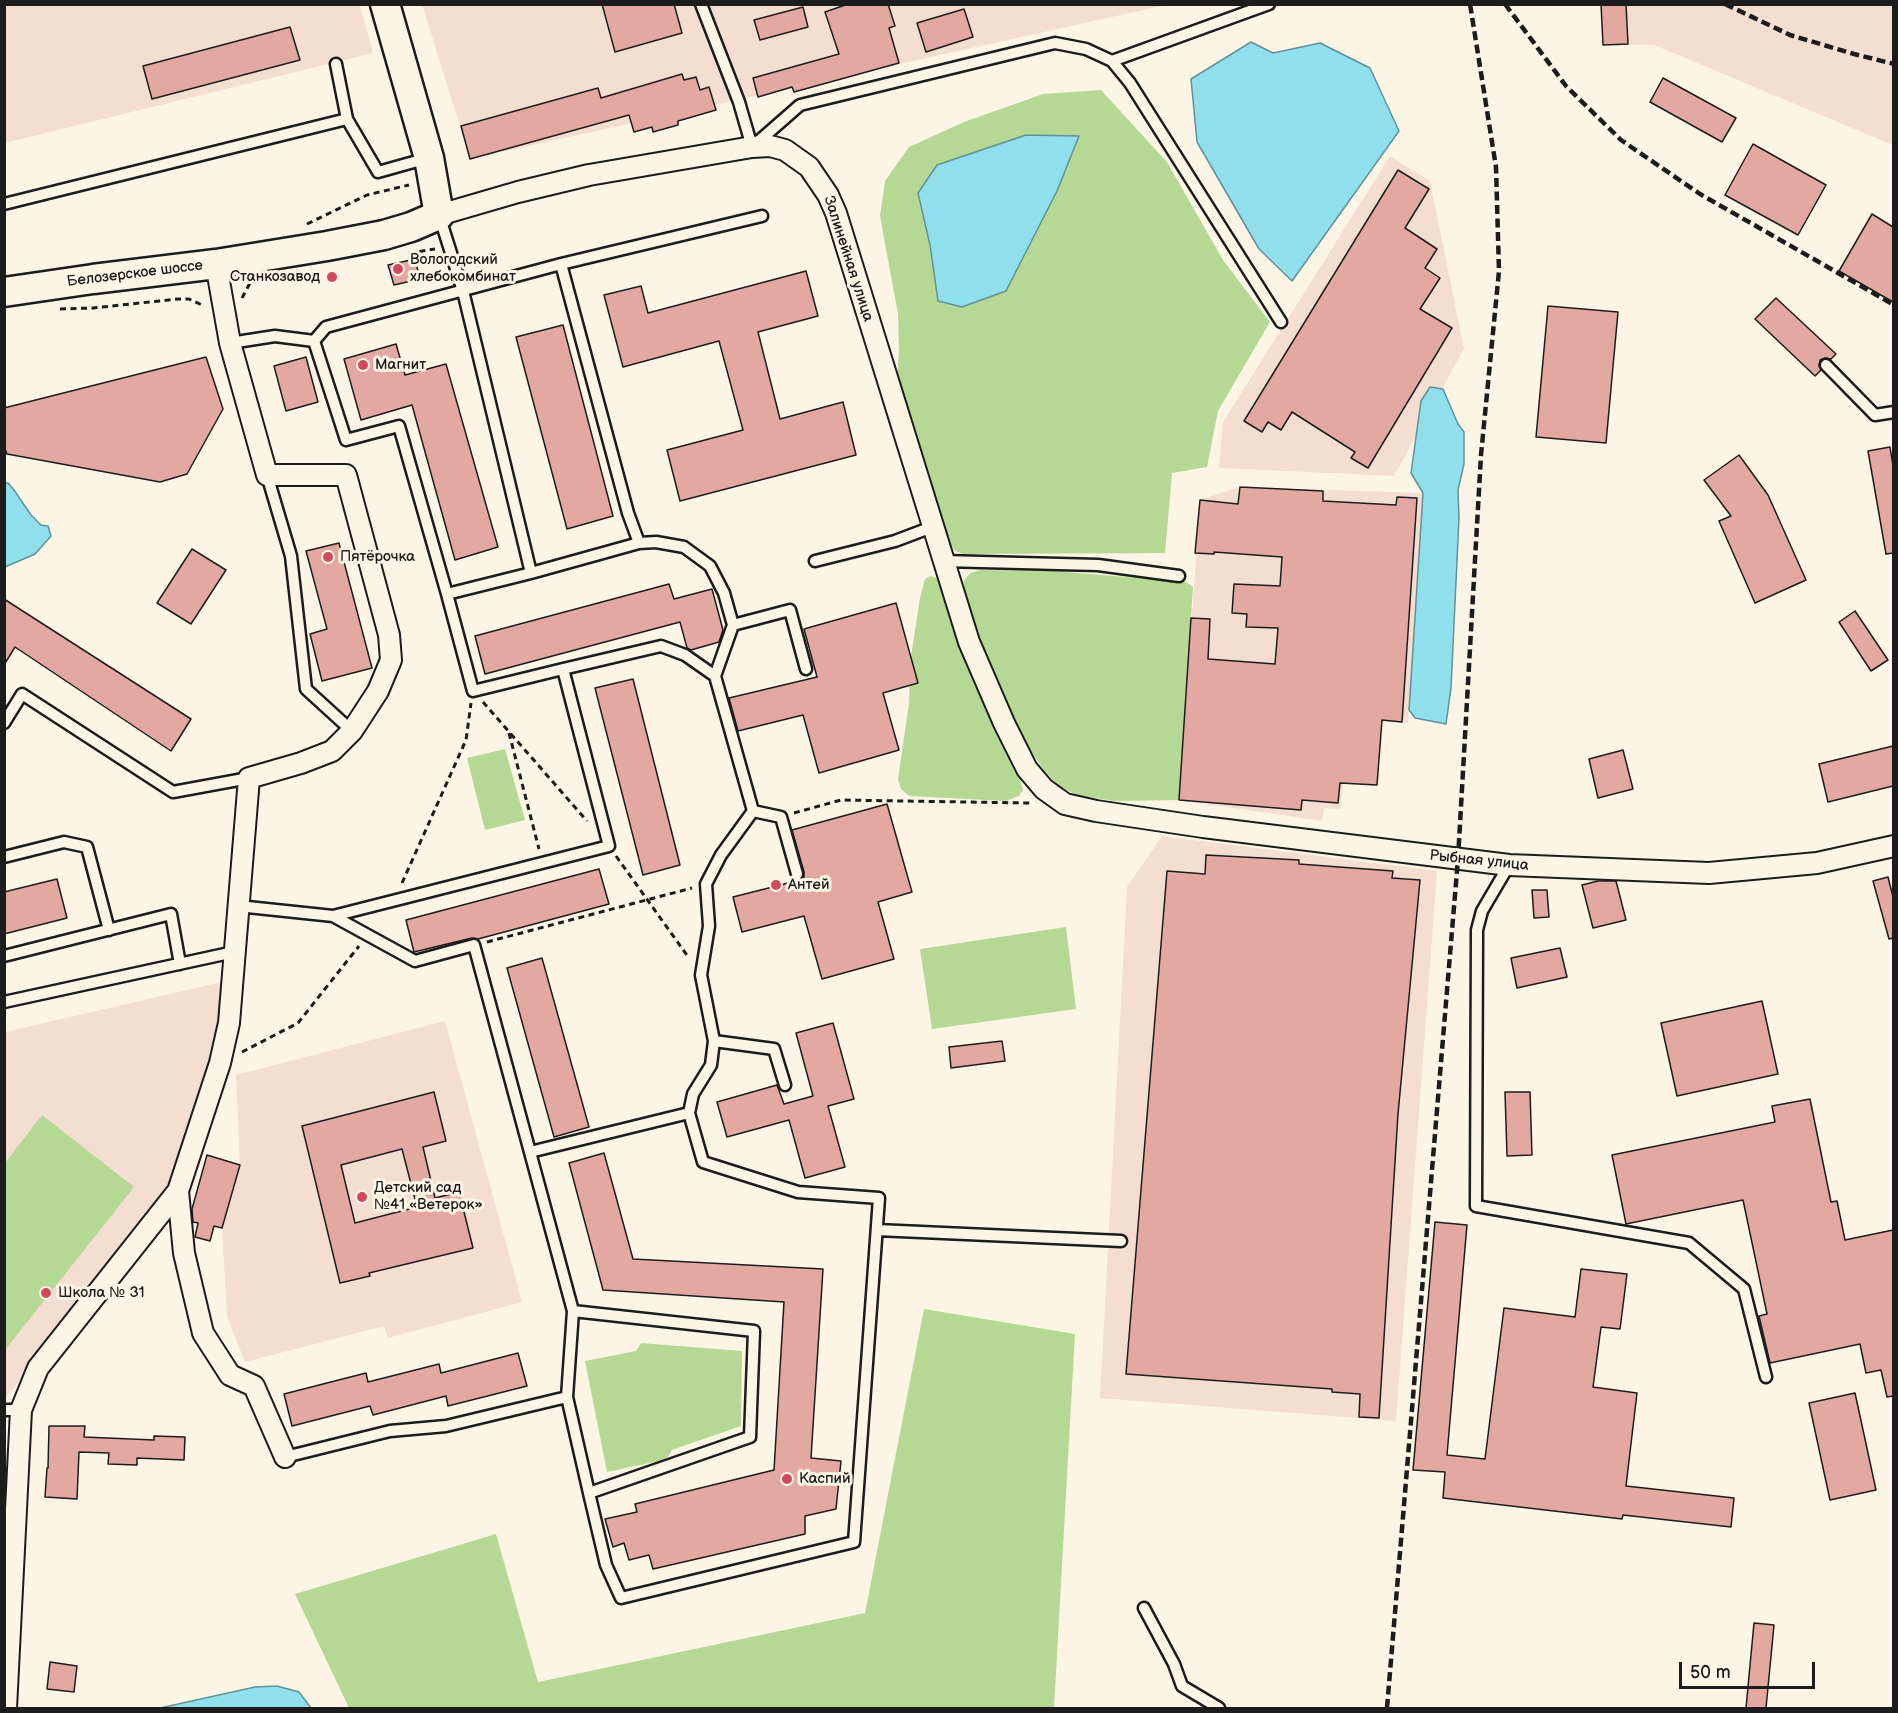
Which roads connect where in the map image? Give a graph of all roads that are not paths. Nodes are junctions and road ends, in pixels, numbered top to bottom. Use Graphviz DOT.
graph roads {
  1 [pos="385,4"];
  2 [pos="700,4"];
  3 [pos="1269,4"];
  4 [pos="1112,61"];
  5 [pos="336,64"];
  6 [pos="347,119"];
  7 [pos="752,147"];
  8 [pos="432,168"];
  9 [pos="4,204"];
  10 [pos="440,215"];
  11 [pos="762,216"];
  12 [pos="216,264"];
  13 [pos="561,264"];
  14 [pos="463,291"];
  15 [pos="4,292"];
  16 [pos="1281,322"];
  17 [pos="314,341"];
  18 [pos="230,343"];
  19 [pos="1826,365"];
  20 [pos="1893,412"];
  21 [pos="267,475"];
  22 [pos="932,527"];
  23 [pos="639,543"];
  24 [pos="815,561"];
  25 [pos="943,561"];
  26 [pos="531,573"];
  27 [pos="1179,576"];
  28 [pos="447,594"];
  29 [pos="733,625"];
  30 [pos="563,669"];
  31 [pos="806,669"];
  32 [pos="715,676"];
  33 [pos="4,723"];
  34 [pos="352,731"];
  35 [pos="249,778"];
  36 [pos="1065,804"];
  37 [pos="753,811"];
  38 [pos="1893,846"];
  39 [pos="4,857"];
  40 [pos="1509,865"];
  41 [pos="796,874"];
  42 [pos="238,906"];
  43 [pos="333,916"];
  44 [pos="109,930"];
  45 [pos="234,952"];
  46 [pos="4,956"];
  47 [pos="180,964"];
  48 [pos="4,1002"];
  49 [pos="714,1041"];
  50 [pos="785,1085"];
  51 [pos="689,1113"];
  52 [pos="530,1152"];
  53 [pos="178,1191"];
  54 [pos="877,1230"];
  55 [pos="1121,1241"];
  56 [pos="573,1311"];
  57 [pos="1766,1377"];
  58 [pos="567,1397"];
  59 [pos="13,1410"];
  60 [pos="285,1457"];
  61 [pos="589,1493"];
  62 [pos="8,1607"];
  63 [pos="1144,1608"];
  64 [pos="6,1708"];
  65 [pos="1219,1708"];
  1 -- 8 [label="main road"];
  2 -- 7 [label="lane"];
  3 -- 4 [label="lane"];
  4 -- 7 [label="lane"];
  4 -- 16 [label="lane"];
  5 -- 6 [label="lane"];
  6 -- 8 [label="lane"];
  6 -- 9 [label="lane"];
  7 -- 10 [label="street, Залинейная улица"];
  7 -- 22 [label="street, Залинейная улица"];
  8 -- 10 [label="main road"];
  10 -- 12 [label="main road, Белозерское шоссе"];
  10 -- 14 [label="lane"];
  11 -- 13 [label="lane"];
  12 -- 15 [label="main road, Белозерское шоссе"];
  12 -- 18 [label="street"];
  13 -- 14 [label="lane"];
  13 -- 23 [label="lane"];
  14 -- 17 [label="lane"];
  14 -- 26 [label="lane"];
  17 -- 18 [label="lane"];
  17 -- 28 [label="lane"];
  18 -- 21 [label="street"];
  19 -- 20 [label="lane"];
  21 -- 34 [label="lane"];
  21 -- 34 [label="street"];
  22 -- 24 [label="lane"];
  22 -- 25 [label="street, Залинейная улица"];
  23 -- 26 [label="lane"];
  23 -- 29 [label="lane"];
  25 -- 27 [label="lane"];
  25 -- 36 [label="street, Залинейная улица"];
  26 -- 28 [label="lane"];
  28 -- 30 [label="lane"];
  29 -- 31 [label="lane"];
  29 -- 32 [label="lane"];
  30 -- 32 [label="lane"];
  30 -- 43 [label="lane"];
  32 -- 37 [label="lane"];
  33 -- 35 [label="lane"];
  34 -- 35 [label="street"];
  35 -- 42 [label="street"];
  36 -- 40 [label="street, Рыбная улица"];
  37 -- 41 [label="lane"];
  37 -- 49 [label="lane"];
  38 -- 40 [label="street, Рыбная улица"];
  39 -- 44 [label="lane"];
  40 -- 57 [label="lane"];
  42 -- 43 [label="lane"];
  42 -- 45 [label="street"];
  43 -- 52 [label="lane"];
  44 -- 46 [label="lane"];
  44 -- 47 [label="lane"];
  45 -- 47 [label="lane"];
  45 -- 53 [label="street"];
  47 -- 48 [label="lane"];
  49 -- 50 [label="lane"];
  49 -- 51 [label="lane"];
  51 -- 52 [label="lane"];
  51 -- 54 [label="lane"];
  52 -- 56 [label="lane"];
  53 -- 59 [label="street"];
  53 -- 60 [label="street"];
  54 -- 55 [label="lane"];
  54 -- 61 [label="lane"];
  56 -- 58 [label="lane"];
  56 -- 61 [label="lane"];
  58 -- 60 [label="lane"];
  58 -- 61 [label="lane"];
  59 -- 62 [label="street"];
  62 -- 64 [label="street"];
  63 -- 65 [label="lane"];
}
